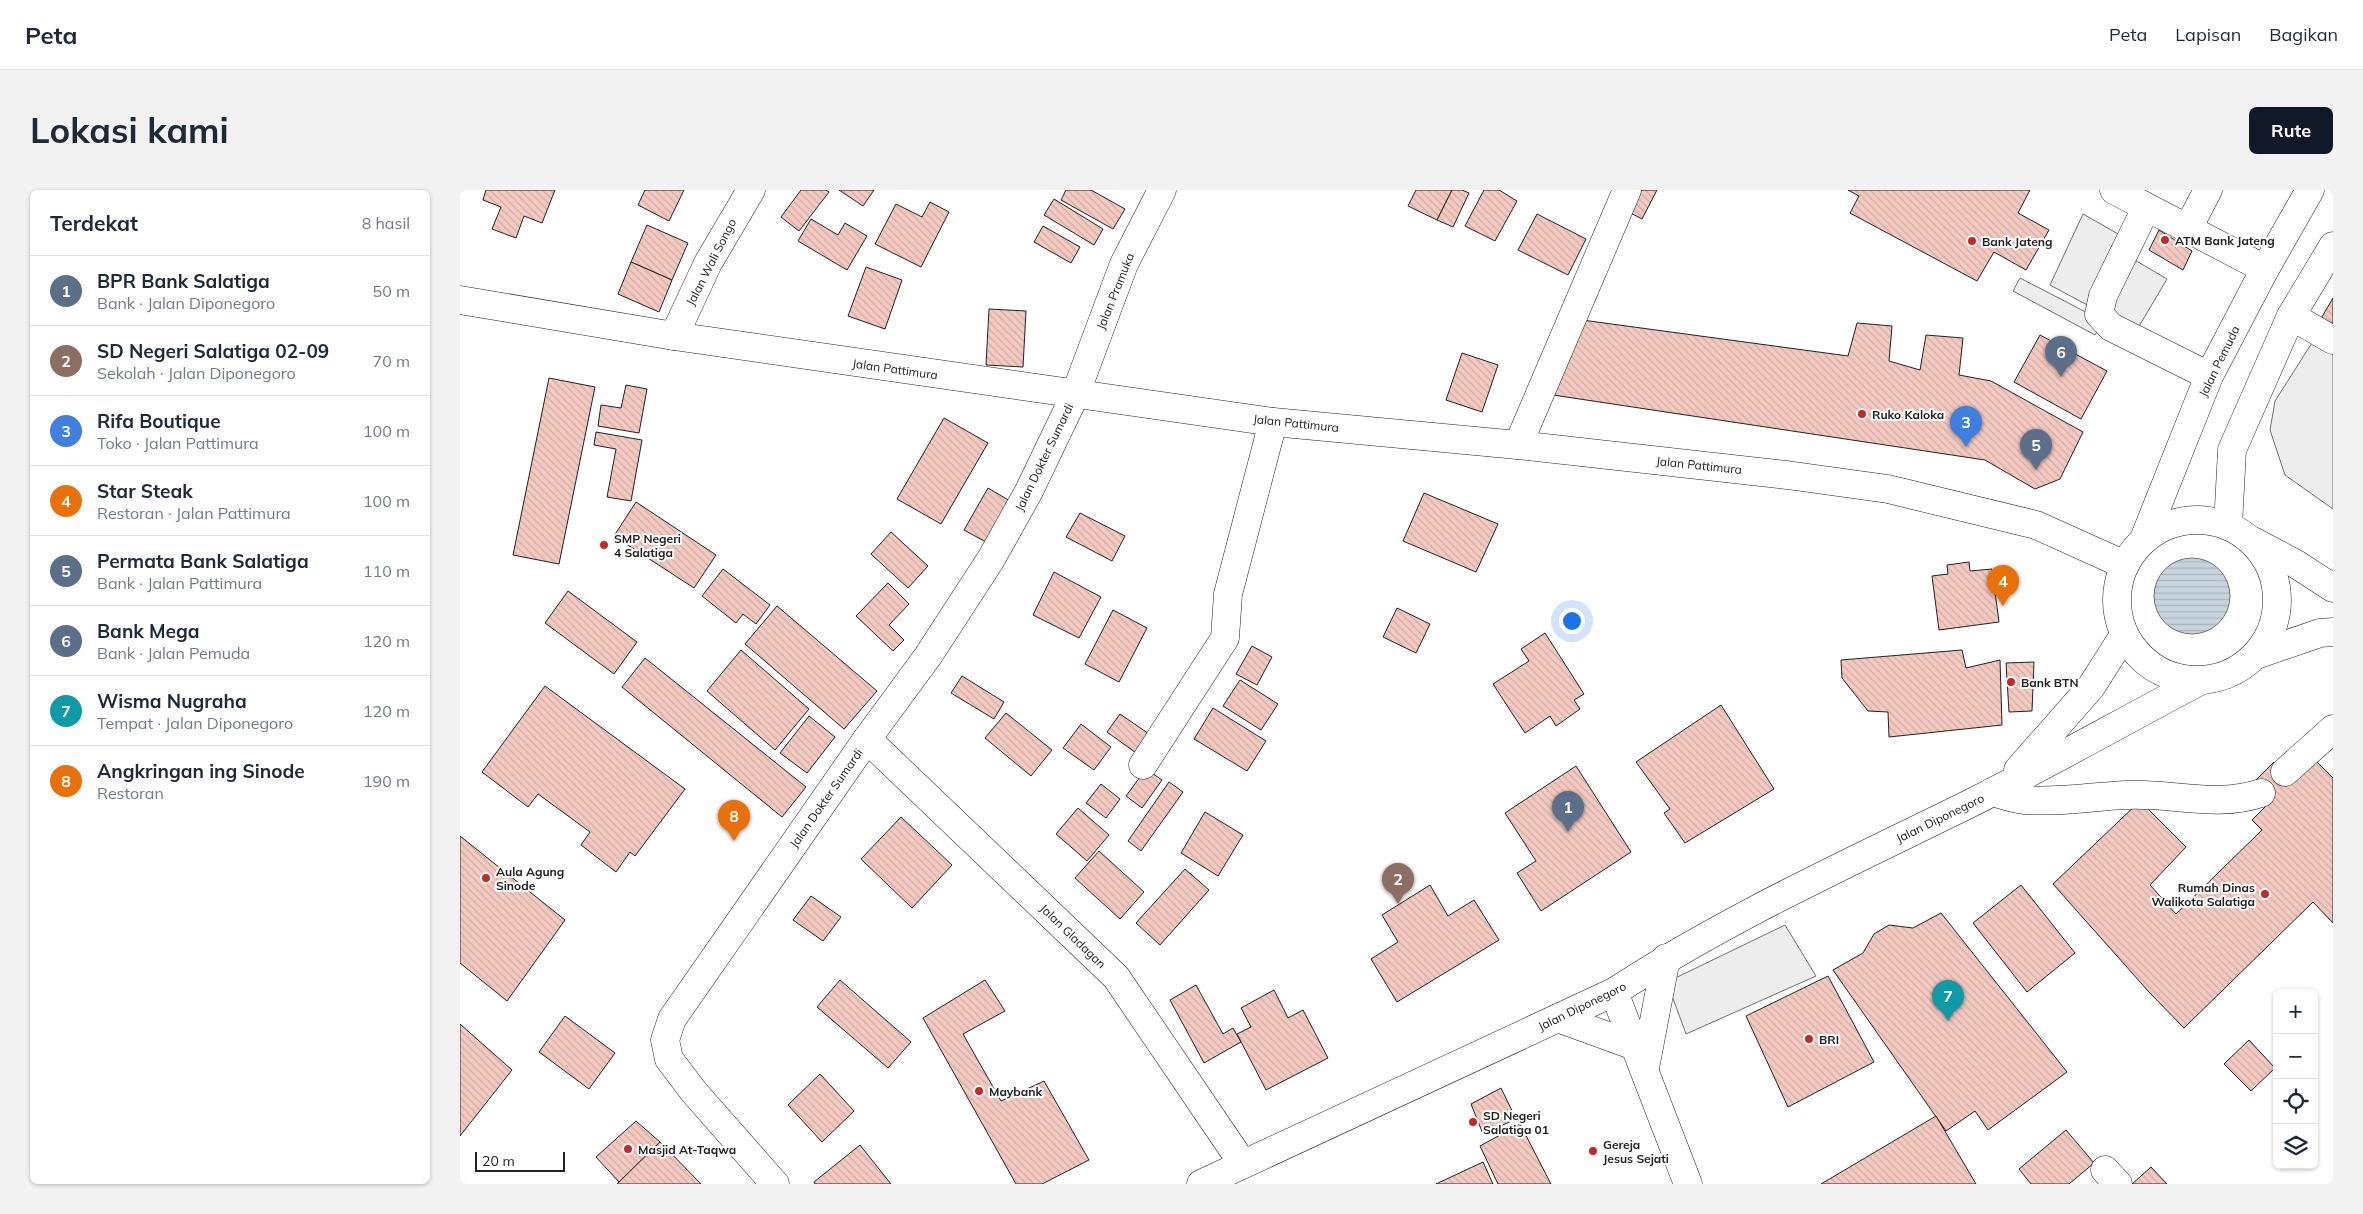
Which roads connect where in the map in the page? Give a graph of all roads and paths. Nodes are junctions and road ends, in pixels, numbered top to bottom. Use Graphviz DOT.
graph roads {
  1 [pos="751,190"];
  2 [pos="1162,190"];
  3 [pos="1627,190"];
  4 [pos="2114,190"];
  5 [pos="2208,190"];
  6 [pos="2310,190"];
  7 [pos="2146,208"];
  8 [pos="2188,228"];
  9 [pos="2333,246"];
  10 [pos="2265,269"];
  11 [pos="460,300"];
  12 [pos="2292,316"];
  13 [pos="674,336"];
  14 [pos="2333,340"];
  15 [pos="2209,376"];
  16 [pos="1075,395"];
  17 [pos="1273,422"];
  18 [pos="1518,445"];
  19 [pos="2238,532"];
  20 [pos="2144,539"];
  21 [pos="2125,565"];
  22 [pos="2333,588"];
  23 [pos="2333,632"];
  24 [pos="2124,635"];
  25 [pos="2256,655"];
  26 [pos="2200,681"];
  27 [pos="2333,728"];
  28 [pos="867,739"];
  29 [pos="1143,765"];
  30 [pos="2285,772"];
  31 [pos="2000,787"];
  32 [pos="2261,793"];
  33 [pos="1666,958"];
  34 [pos="1614,992"];
  35 [pos="1558,1018"];
  36 [pos="1640,1057"];
  37 [pos="1243,1164"];
  38 [pos="774,1184"];
  39 [pos="1201,1184"];
  40 [pos="1688,1184"];
  1 -- 13 [label="main road, Jalan Wali Songo"];
  2 -- 16 [label="main road, Jalan Pramuka"];
  3 -- 18 [label="main road"];
  4 -- 7 [label="main road"];
  5 -- 8 [label="main road"];
  6 -- 10 [label="main road, Jalan Pemuda"];
  7 -- 8 [label="main road"];
  7 -- 15 [label="main road"];
  8 -- 10 [label="main road"];
  9 -- 12 [label="main road"];
  10 -- 15 [label="main road, Jalan Pemuda"];
  11 -- 13 [label="main road, Jalan Pattimura"];
  12 -- 14 [label="main road"];
  12 -- 19 [label="main road"];
  13 -- 16 [label="main road, Jalan Pattimura"];
  15 -- 20 [label="main road, Jalan Pemuda"];
  16 -- 17 [label="main road, Jalan Pattimura"];
  16 -- 28 [label="main road, Jalan Dokter Sumardi"];
  17 -- 18 [label="main road, Jalan Pattimura"];
  17 -- 29 [label="main road"];
  18 -- 21 [label="main road, Jalan Pattimura"];
  19 -- 20 [label="main road"];
  19 -- 22 [label="main road"];
  19 -- 25 [label="main road"];
  20 -- 21 [label="main road"];
  21 -- 24 [label="main road"];
  23 -- 25 [label="main road"];
  24 -- 26 [label="main road"];
  24 -- 31 [label="main road, Jalan Diponegoro"];
  25 -- 26 [label="main road"];
  26 -- 31 [label="main road, Jalan Diponegoro"];
  27 -- 30 [label="main road"];
  28 -- 37 [label="main road, Jalan Gladagan"];
  28 -- 38 [label="main road, Jalan Dokter Sumardi"];
  31 -- 32 [label="main road"];
  31 -- 33 [label="main road, Jalan Diponegoro"];
  33 -- 34 [label="main road, Jalan Diponegoro"];
  33 -- 36 [label="main road"];
  34 -- 35 [label="main road, Jalan Diponegoro"];
  34 -- 36 [label="main road"];
  35 -- 36 [label="main road"];
  35 -- 37 [label="main road, Jalan Diponegoro"];
  36 -- 40 [label="main road"];
  37 -- 39 [label="main road, Jalan Diponegoro"];
}
